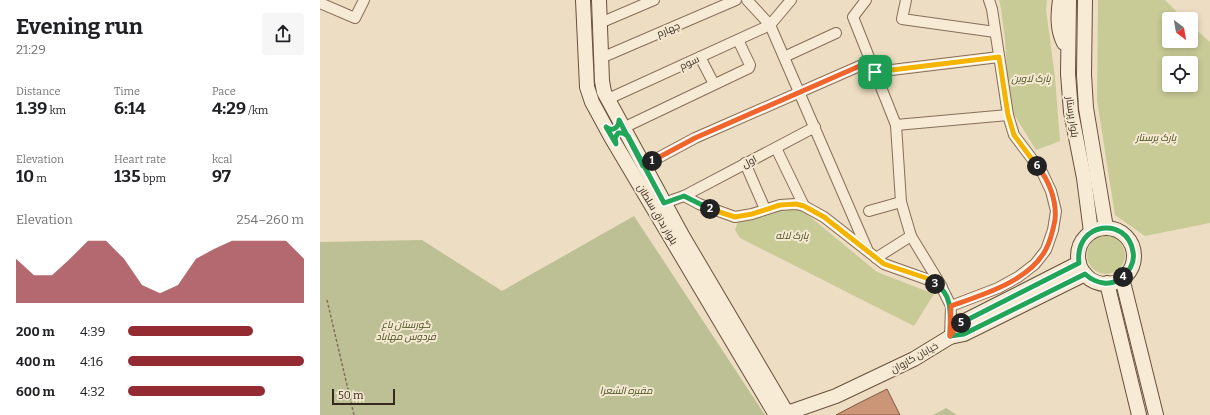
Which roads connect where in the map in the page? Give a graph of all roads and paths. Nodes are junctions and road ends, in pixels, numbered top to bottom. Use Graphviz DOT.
graph roads {
  1 [pos="364,0"];
  2 [pos="583,0"];
  3 [pos="599,0"];
  4 [pos="654,0"];
  5 [pos="736,0"];
  6 [pos="747,0"];
  7 [pos="791,0"];
  8 [pos="866,0"];
  9 [pos="906,0"];
  10 [pos="989,0"];
  11 [pos="1060,0"];
  12 [pos="1069,0"];
  13 [pos="1085,0"];
  14 [pos="320,3"];
  15 [pos="600,23"];
  16 [pos="770,25"];
  17 [pos="995,32"];
  18 [pos="836,33"];
  19 [pos="738,40"];
  20 [pos="1068,51"];
  21 [pos="700,57"];
  22 [pos="784,57"];
  23 [pos="999,57"];
  24 [pos="601,58"];
  25 [pos="871,61"];
  26 [pos="875,72"];
  27 [pos="714,84"];
  28 [pos="799,92"];
  29 [pos="608,99"];
  30 [pos="1008,115"];
  31 [pos="896,125"];
  32 [pos="606,127"];
  33 [pos="815,127"];
  34 [pos="623,128"];
  35 [pos="616,144"];
  36 [pos="776,148"];
  37 [pos="745,164"];
  38 [pos="643,166"];
  39 [pos="684,196"];
  40 [pos="901,202"];
  41 [pos="664,203"];
  42 [pos="804,206"];
  43 [pos="765,209"];
  44 [pos="870,211"];
  45 [pos="1106,228"];
  46 [pos="1090,232"];
  47 [pos="911,236"];
  48 [pos="868,250"];
  49 [pos="876,258"];
  50 [pos="1082,268"];
  51 [pos="1122,278"];
  52 [pos="1107,283"];
  53 [pos="942,288"];
  54 [pos="327,300"];
  55 [pos="951,306"];
  56 [pos="950,336"];
  57 [pos="784,414"];
  58 [pos="354,415"];
  59 [pos="1139,415"];
  60 [pos="1156,415"];
  1 -- 14 [label="street"];
  2 -- 32 [label="main road, بلوار بداق سلطان"];
  3 -- 15 [label="main road, بلوار بداق سلطان"];
  4 -- 15 [label="street"];
  5 -- 24 [label="street, چهارم"];
  6 -- 16 [label="street"];
  7 -- 16 [label="street"];
  8 -- 25 [label="street"];
  9 -- 17 [label="street"];
  10 -- 17 [label="street"];
  11 -- 20 [label="main road"];
  12 -- 20 [label="main road, بلوار پرستار"];
  13 -- 45 [label="main road, بلوار پرستار"];
  15 -- 24 [label="main road, بلوار بداق سلطان"];
  16 -- 19 [label="street, سوم"];
  16 -- 22 [label="street"];
  17 -- 23 [label="street"];
  18 -- 22 [label="street"];
  19 -- 21 [label="street, سوم"];
  19 -- 27 [label="street"];
  20 -- 46 [label="main road, بلوار پرستار"];
  21 -- 27 [label="street"];
  21 -- 29 [label="street, سوم"];
  22 -- 28 [label="street"];
  23 -- 26 [label="street"];
  23 -- 30 [label="street"];
  24 -- 29 [label="main road, بلوار بداق سلطان"];
  25 -- 26 [label="street"];
  25 -- 28 [label="street"];
  26 -- 31 [label="street"];
  27 -- 34 [label="street"];
  28 -- 33 [label="street"];
  28 -- 38 [label="street"];
  29 -- 34 [label="main road, بلوار بداق سلطان"];
  30 -- 31 [label="street"];
  30 -- 55 [label="street"];
  31 -- 40 [label="street"];
  32 -- 34 [label="main road"];
  32 -- 35 [label="main road, بلوار بداق سلطان"];
  33 -- 36 [label="street, اول"];
  33 -- 48 [label="street"];
  34 -- 35 [label="main road"];
  34 -- 38 [label="main road, بلوار بداق سلطان"];
  35 -- 57 [label="main road, بلوار بداق سلطان"];
  36 -- 37 [label="street, اول"];
  36 -- 42 [label="street"];
  37 -- 39 [label="street, اول"];
  37 -- 43 [label="street"];
  38 -- 41 [label="main road, بلوار بداق سلطان"];
  39 -- 41 [label="street, اول"];
  39 -- 43 [label="street"];
  40 -- 44 [label="street"];
  40 -- 47 [label="street"];
  41 -- 57 [label="main road, بلوار بداق سلطان"];
  42 -- 43 [label="street"];
  42 -- 48 [label="street"];
  45 -- 46 [label="main road"];
  45 -- 51 [label="main road"];
  46 -- 50 [label="main road"];
  47 -- 49 [label="street"];
  47 -- 53 [label="street"];
  48 -- 49 [label="street"];
  49 -- 53 [label="street"];
  50 -- 52 [label="main road"];
  50 -- 56 [label="main road"];
  51 -- 52 [label="main road"];
  51 -- 60 [label="main road"];
  52 -- 59 [label="main road"];
  53 -- 55 [label="street"];
  54 -- 58 [label="path"];
  55 -- 56 [label="street, خیابان کاروان"];
  56 -- 57 [label="main road, خیابان کاروان"];
}
